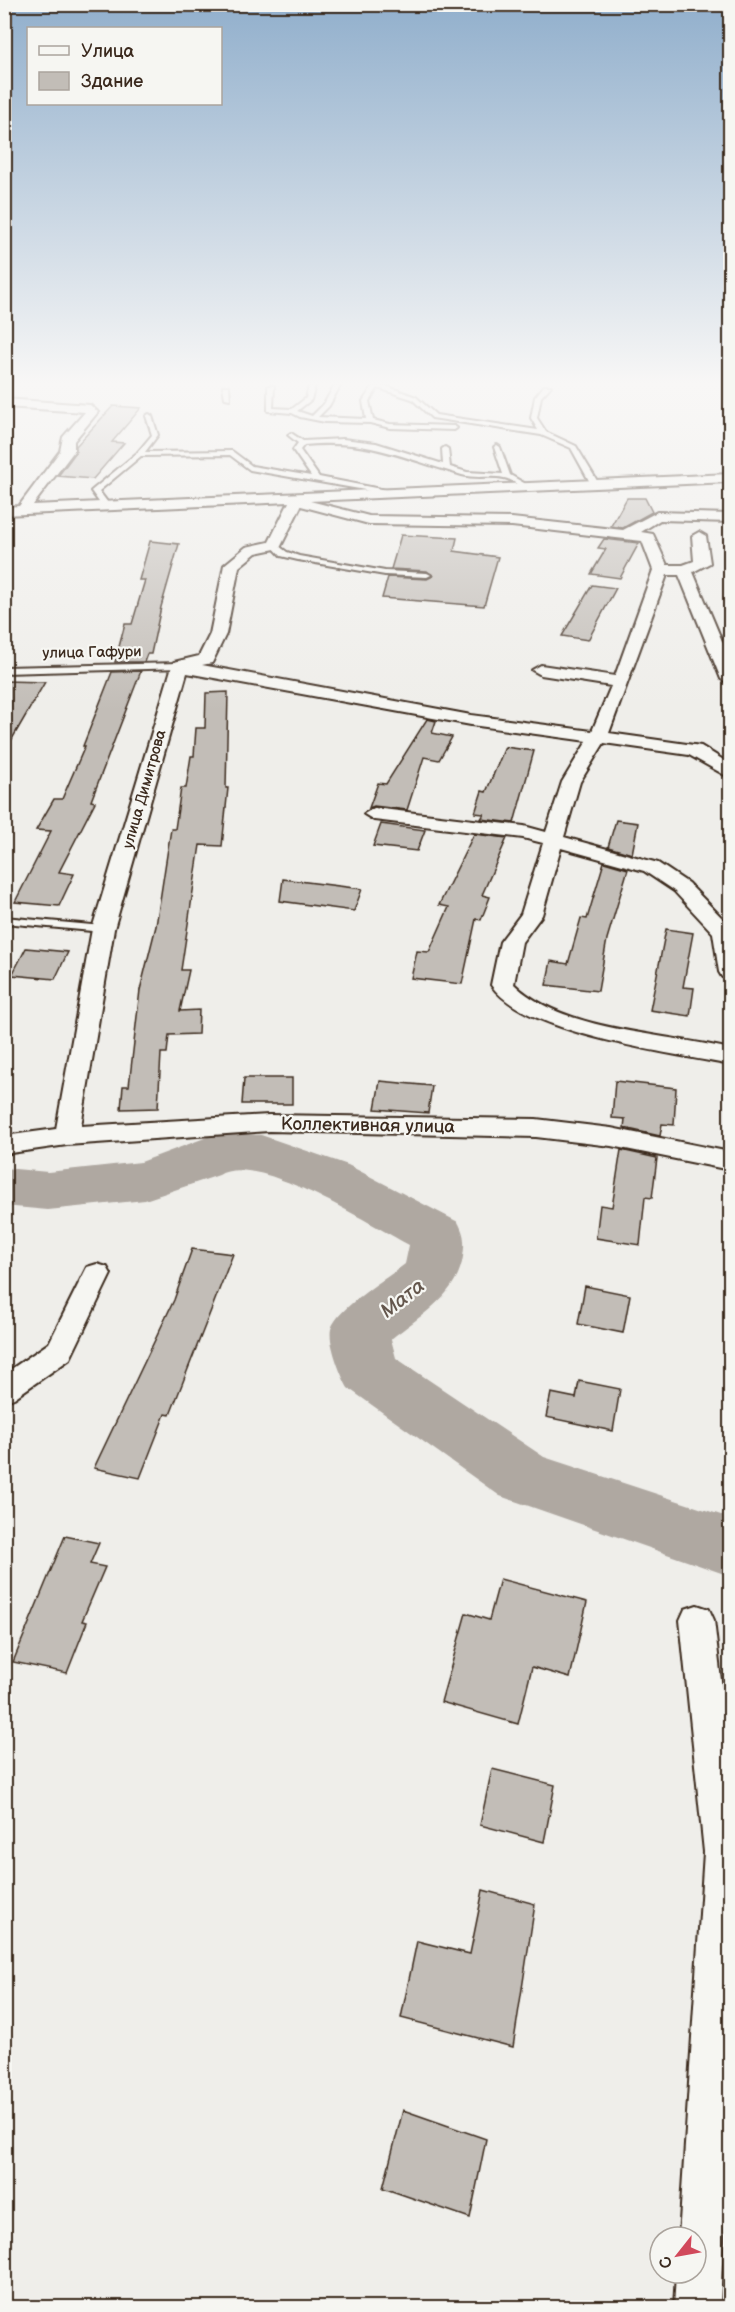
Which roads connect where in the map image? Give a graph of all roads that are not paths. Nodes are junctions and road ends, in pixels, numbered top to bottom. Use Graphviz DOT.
graph roads {
  1 [pos="34,494"];
  2 [pos="97,494"];
  3 [pos="391,494"];
  4 [pos="295,500"];
  5 [pos="107,507"];
  6 [pos="24,510"];
  7 [pos="4,511"];
  8 [pos="730,518"];
  9 [pos="627,534"];
  10 [pos="699,536"];
  11 [pos="275,545"];
  12 [pos="661,570"];
  13 [pos="685,570"];
  14 [pos="427,575"];
  15 [pos="180,666"];
  16 [pos="4,670"];
  17 [pos="541,670"];
  18 [pos="730,679"];
  19 [pos="621,682"];
  20 [pos="598,738"];
  21 [pos="730,772"];
  22 [pos="374,814"];
  23 [pos="553,839"];
  24 [pos="4,920"];
  25 [pos="103,929"];
  26 [pos="730,972"];
  27 [pos="730,1057"];
  28 [pos="67,1136"];
  29 [pos="4,1145"];
  30 [pos="730,1161"];
  31 [pos="97,1274"];
  32 [pos="4,1390"];
  33 [pos="697,1620"];
  34 [pos="697,2307"];
  1 -- 6 [label="street"];
  2 -- 5 [label="lane"];
  3 -- 4 [label="street"];
  4 -- 5 [label="street"];
  4 -- 9 [label="street"];
  4 -- 11 [label="street"];
  5 -- 6 [label="street"];
  6 -- 7 [label="street"];
  8 -- 9 [label="street"];
  9 -- 12 [label="street"];
  10 -- 13 [label="street"];
  11 -- 14 [label="lane"];
  11 -- 15 [label="street"];
  12 -- 13 [label="street"];
  12 -- 19 [label="street"];
  13 -- 18 [label="street"];
  15 -- 16 [label="lane, улица Гафури"];
  15 -- 20 [label="street"];
  15 -- 25 [label="street, улица Димитрова"];
  17 -- 19 [label="street"];
  19 -- 20 [label="street"];
  20 -- 21 [label="street"];
  20 -- 23 [label="street"];
  22 -- 23 [label="street"];
  23 -- 26 [label="street"];
  23 -- 27 [label="street"];
  24 -- 25 [label="lane"];
  25 -- 28 [label="street, улица Димитрова"];
  28 -- 29 [label="street, Коллективная улица"];
  28 -- 30 [label="street, Коллективная улица"];
  31 -- 32 [label="street"];
  33 -- 34 [label="street"];
}
